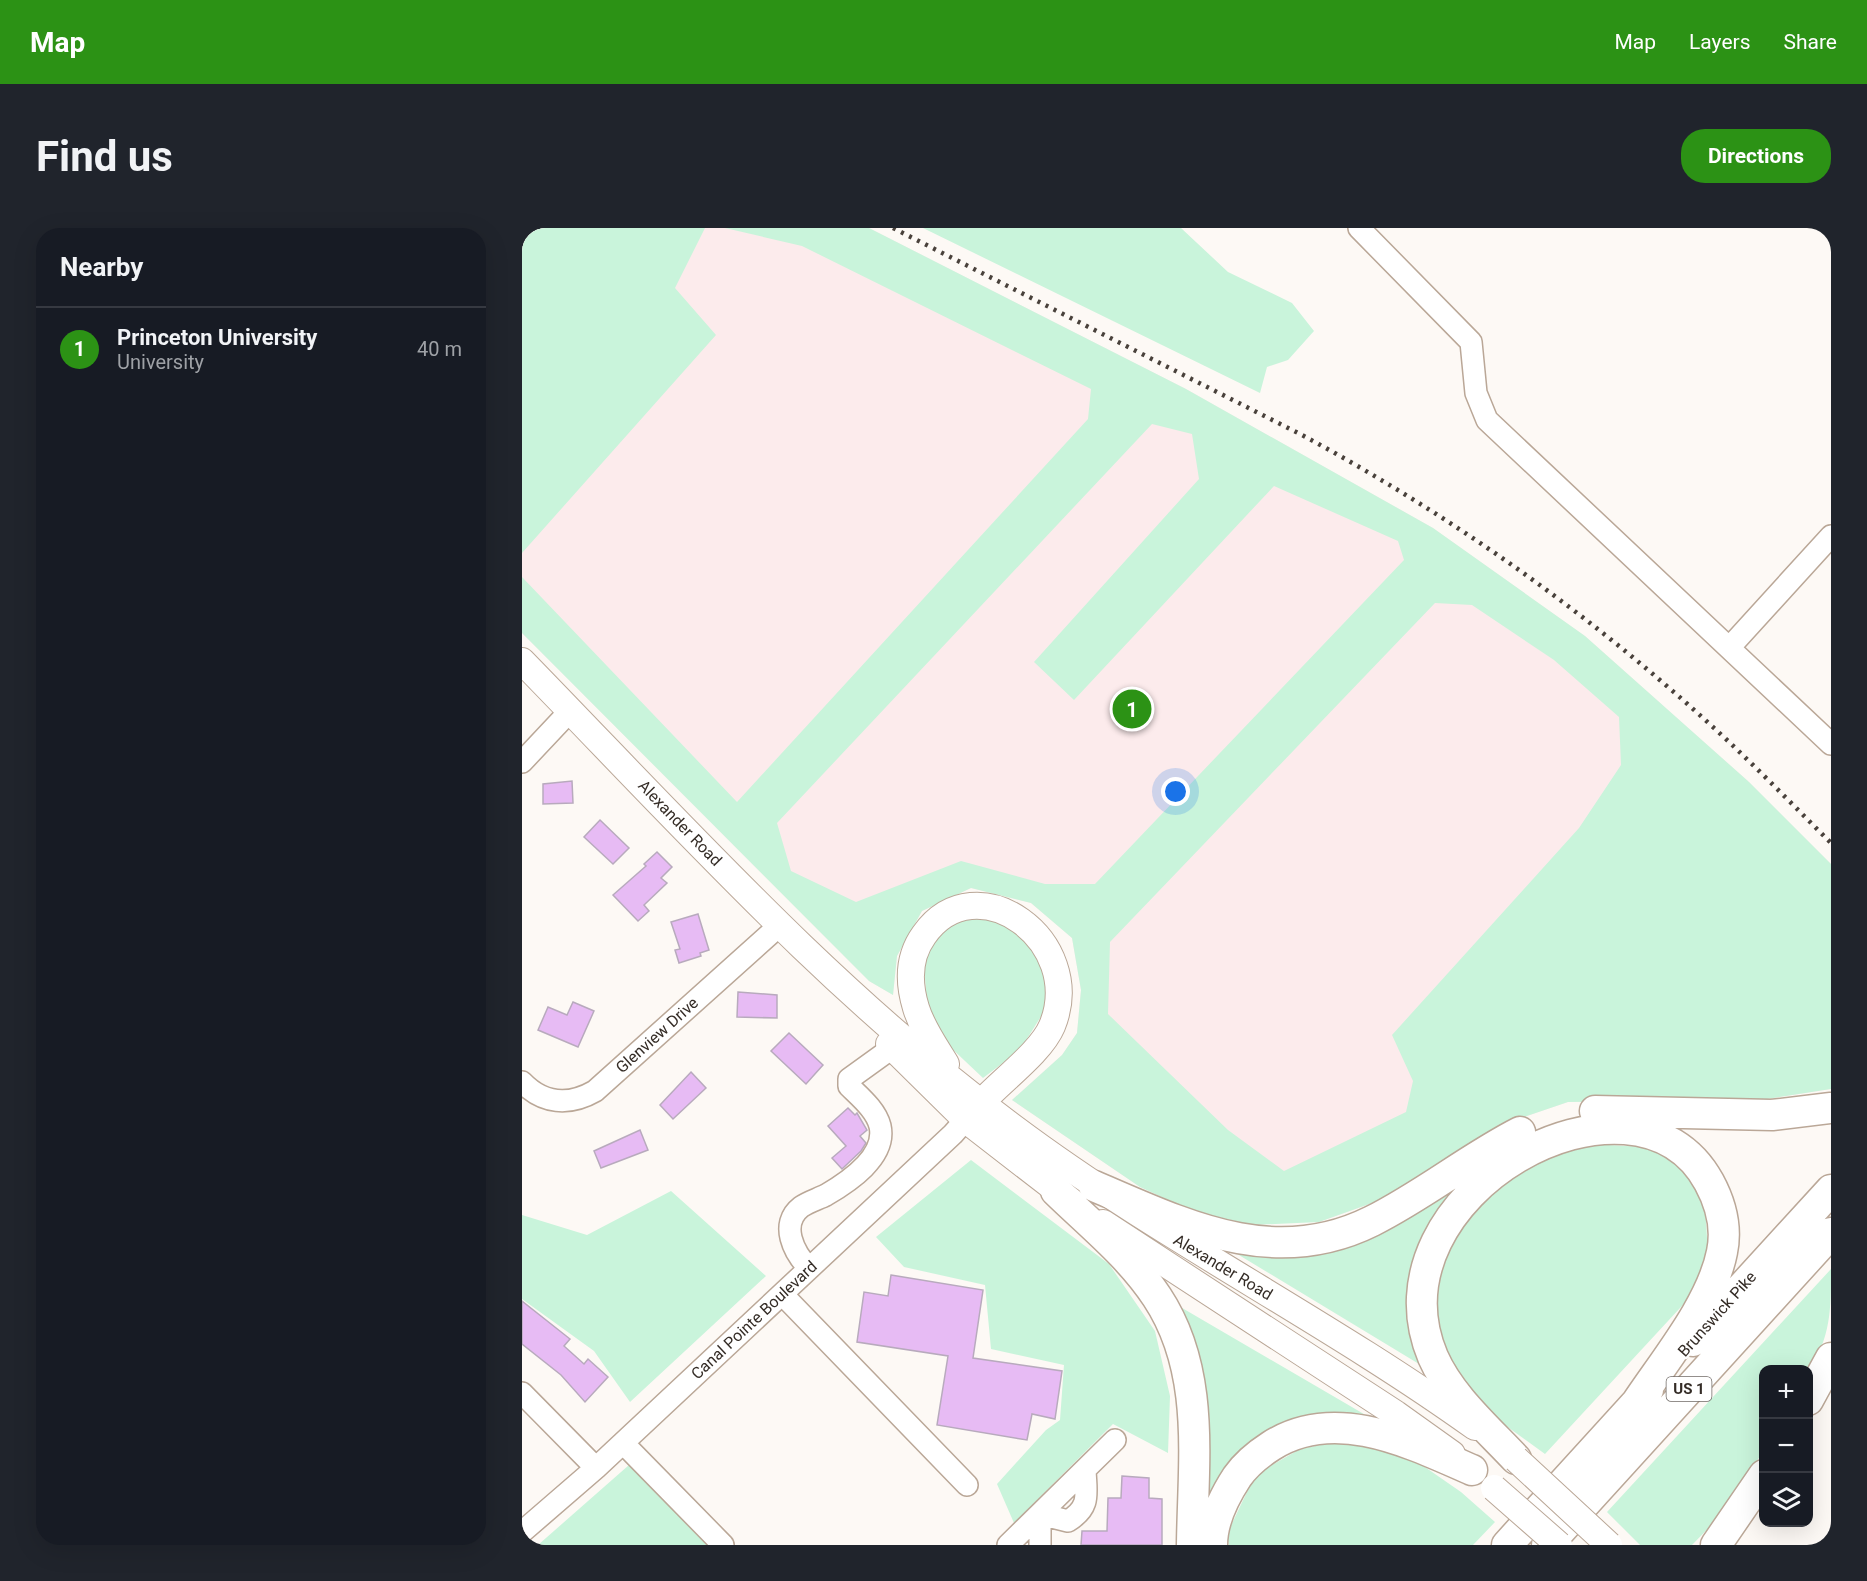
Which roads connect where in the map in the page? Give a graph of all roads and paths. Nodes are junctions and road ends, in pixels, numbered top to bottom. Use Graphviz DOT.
graph roads {
  1 [pos="1359,228"];
  2 [pos="1831,536"];
  3 [pos="1729,648"];
  4 [pos="522,661"];
  5 [pos="570,711"];
  6 [pos="1831,744"];
  7 [pos="522,762"];
  8 [pos="780,925"];
  9 [pos="839,984"];
  10 [pos="892,1048"];
  11 [pos="522,1082"];
  12 [pos="957,1082"];
  13 [pos="1831,1108"];
  14 [pos="974,1111"];
  15 [pos="1094,1186"];
  16 [pos="1831,1190"];
  17 [pos="1056,1191"];
  18 [pos="1831,1233"];
  19 [pos="809,1268"];
  20 [pos="782,1294"];
  21 [pos="1831,1358"];
  22 [pos="1813,1392"];
  23 [pos="522,1393"];
  24 [pos="1635,1405"];
  25 [pos="1115,1440"];
  26 [pos="623,1443"];
  27 [pos="1516,1459"];
  28 [pos="596,1468"];
  29 [pos="1483,1479"];
  30 [pos="1759,1483"];
  31 [pos="967,1485"];
  32 [pos="1040,1514"];
  33 [pos="522,1532"];
  34 [pos="1508,1543"];
  35 [pos="1719,1543"];
  36 [pos="723,1545"];
  37 [pos="1008,1545"];
  38 [pos="1040,1545"];
  39 [pos="1192,1545"];
  40 [pos="1212,1545"];
  41 [pos="1547,1545"];
  42 [pos="1558,1545"];
  43 [pos="1609,1545"];
  1 -- 3 [label="street"];
  2 -- 3 [label="street"];
  3 -- 6 [label="street"];
  4 -- 5 [label="main road, Alexander Road"];
  5 -- 7 [label="street"];
  5 -- 8 [label="main road, Alexander Road"];
  8 -- 9 [label="main road, Alexander Road"];
  8 -- 11 [label="street, Glenview Drive"];
  9 -- 10 [label="main road, Alexander Road"];
  9 -- 12 [label="main road, Alexander Road"];
  10 -- 14 [label="main road, Alexander Road"];
  10 -- 19 [label="street"];
  12 -- 14 [label="main road, Alexander Road"];
  12 -- 14 [label="main road"];
  13 -- 15 [label="highway"];
  14 -- 15 [label="main road, Alexander Road"];
  14 -- 17 [label="main road, Alexander Road"];
  14 -- 19 [label="street, Canal Pointe Boulevard"];
  15 -- 27 [label="main road, Alexander Road"];
  16 -- 24 [label="highway, Brunswick Pike / US 1"];
  17 -- 29 [label="main road, Alexander Road"];
  17 -- 39 [label="highway"];
  18 -- 41 [label="highway, Brunswick Pike / US 1"];
  19 -- 20 [label="street, Canal Pointe Boulevard"];
  20 -- 26 [label="street, Canal Pointe Boulevard"];
  20 -- 31 [label="street"];
  21 -- 22 [label="highway"];
  23 -- 28 [label="street"];
  24 -- 27 [label="highway"];
  24 -- 34 [label="highway, Brunswick Pike / US 1"];
  25 -- 32 [label="street"];
  26 -- 28 [label="street, Canal Pointe Boulevard"];
  26 -- 36 [label="street"];
  27 -- 43 [label="main road, Alexander Road, bridge"];
  28 -- 33 [label="street, Canal Pointe Boulevard"];
  29 -- 40 [label="highway"];
  29 -- 42 [label="main road, Alexander Road, bridge"];
  30 -- 35 [label="highway"];
  32 -- 37 [label="street"];
  32 -- 38 [label="street"];
}
